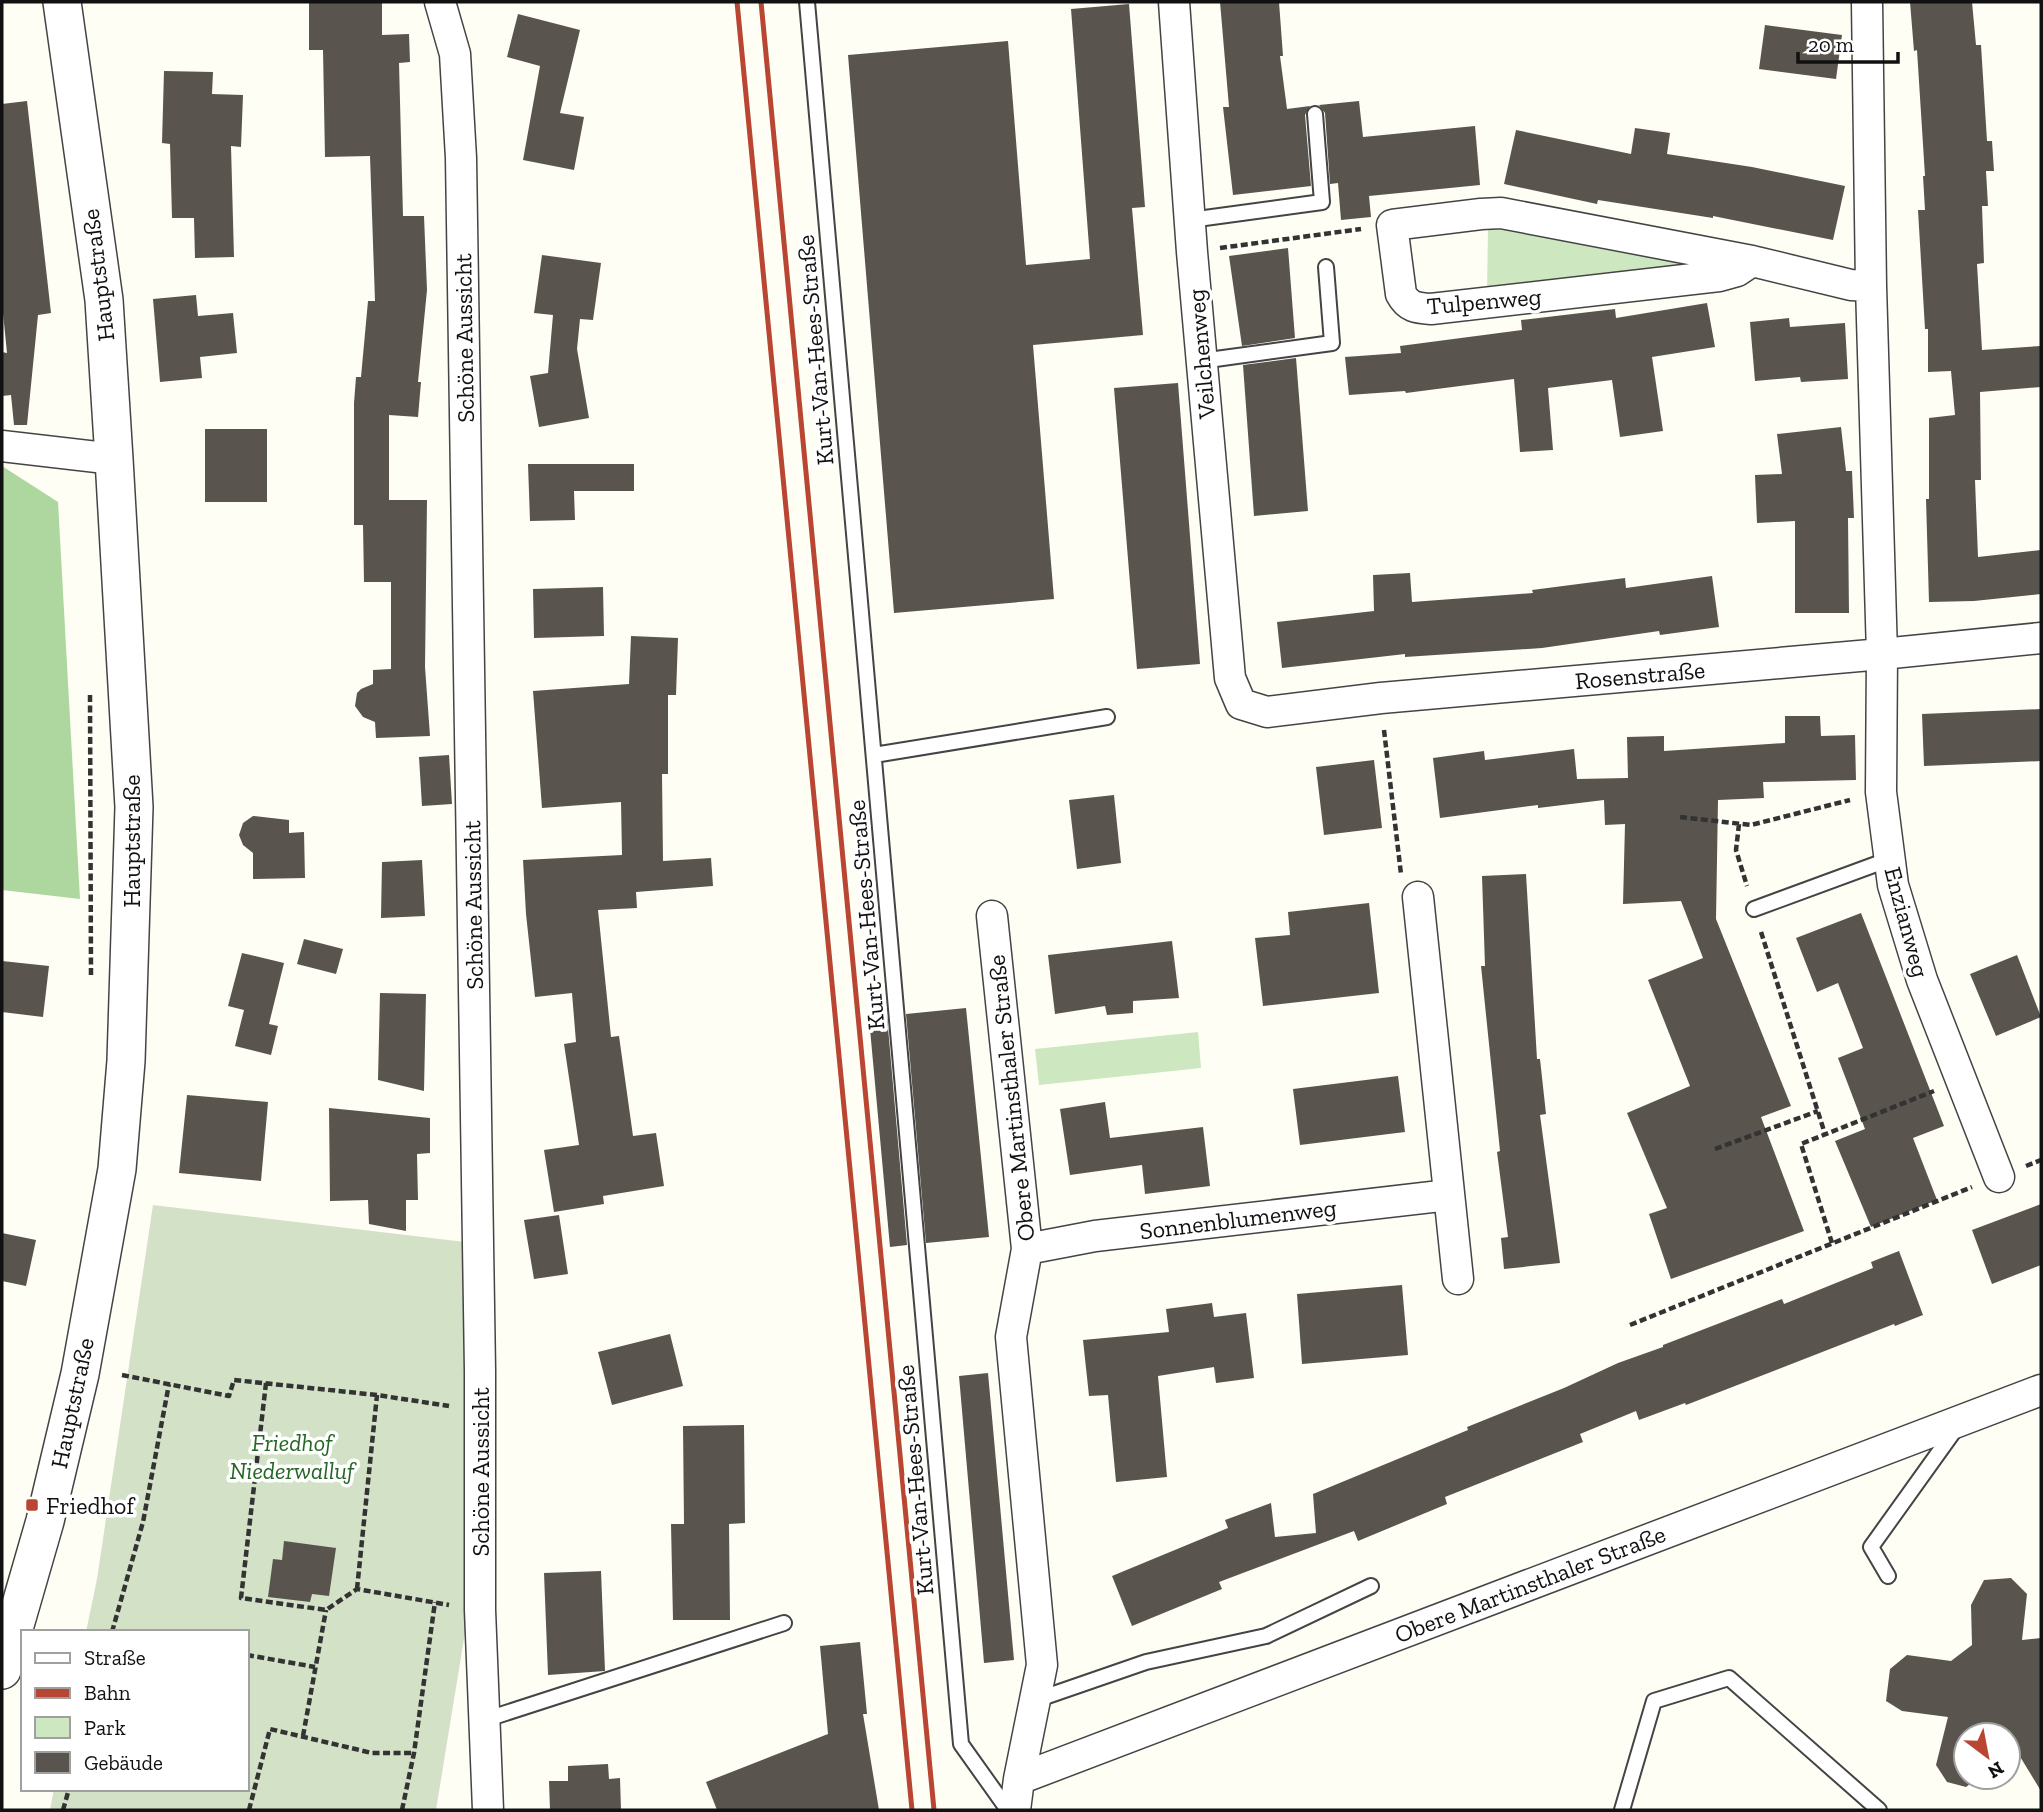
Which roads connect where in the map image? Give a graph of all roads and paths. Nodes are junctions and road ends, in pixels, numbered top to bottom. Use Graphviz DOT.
graph roads {
  1 [pos="62,2"];
  2 [pos="440,2"];
  3 [pos="807,2"];
  4 [pos="1174,2"];
  5 [pos="1867,2"];
  6 [pos="1315,114"];
  7 [pos="1189,220"];
  8 [pos="1392,225"];
  9 [pos="1192,252"];
  10 [pos="1752,261"];
  11 [pos="1326,267"];
  12 [pos="1871,286"];
  13 [pos="1201,361"];
  14 [pos="2,446"];
  15 [pos="114,458"];
  16 [pos="2041,638"];
  17 [pos="1882,654"];
  18 [pos="90,691"];
  19 [pos="1381,698"];
  20 [pos="1241,704"];
  21 [pos="1107,717"];
  22 [pos="874,755"];
  23 [pos="1881,792"];
  24 [pos="1680,817"];
  25 [pos="1739,824"];
  26 [pos="1889,859"];
  27 [pos="1418,897"];
  28 [pos="1754,909"];
  29 [pos="992,916"];
  30 [pos="91,982"];
  31 [pos="1962,1080"];
  32 [pos="1818,1111"];
  33 [pos="1825,1134"];
  34 [pos="1715,1149"];
  35 [pos="2041,1160"];
  36 [pos="1999,1177"];
  37 [pos="1449,1195"];
  38 [pos="1832,1243"];
  39 [pos="1027,1249"];
  40 [pos="1458,1279"];
  41 [pos="1630,1325"];
  42 [pos="122,1375"];
  43 [pos="266,1383"];
  44 [pos="169,1384"];
  45 [pos="2041,1390"];
  46 [pos="377,1395"];
  47 [pos="480,1411"];
  48 [pos="1962,1420"];
  49 [pos="1888,1576"];
  50 [pos="1371,1586"];
  51 [pos="357,1589"];
  52 [pos="435,1602"];
  53 [pos="326,1610"];
  54 [pos="480,1610"];
  55 [pos="784,1623"];
  56 [pos="114,1630"];
  57 [pos="248,1655"];
  58 [pos="315,1667"];
  59 [pos="2,1670"];
  60 [pos="1035,1700"];
  61 [pos="484,1720"];
  62 [pos="303,1736"];
  63 [pos="414,1754"];
  64 [pos="1019,1779"];
  65 [pos="68,1791"];
  66 [pos="63,1810"];
  67 [pos="249,1810"];
  68 [pos="402,1810"];
  69 [pos="488,1810"];
  70 [pos="1008,1810"];
  71 [pos="1015,1810"];
  72 [pos="1622,1810"];
  73 [pos="1880,1810"];
  1 -- 15 [label="street, Hauptstraße"];
  2 -- 47 [label="street, Schöne Aussicht"];
  3 -- 22 [label="lane, Kurt-Van-Hees-Straße"];
  4 -- 7 [label="street, Veilchenweg"];
  5 -- 12 [label="street"];
  6 -- 7 [label="lane"];
  7 -- 9 [label="street, Veilchenweg"];
  8 -- 9 [label="path"];
  8 -- 10 [label="street"];
  8 -- 10 [label="street, Tulpenweg"];
  9 -- 13 [label="street, Veilchenweg"];
  10 -- 12 [label="street"];
  11 -- 13 [label="lane"];
  12 -- 17 [label="street"];
  13 -- 20 [label="street, Veilchenweg"];
  14 -- 15 [label="street"];
  15 -- 59 [label="street, Hauptstraße"];
  16 -- 17 [label="street, Rosenstraße"];
  17 -- 19 [label="street, Rosenstraße"];
  17 -- 23 [label="street, Enzianweg"];
  18 -- 30 [label="path"];
  19 -- 20 [label="street, Rosenstraße"];
  19 -- 27 [label="path"];
  21 -- 22 [label="lane"];
  22 -- 70 [label="lane, Kurt-Van-Hees-Straße"];
  23 -- 25 [label="path"];
  23 -- 26 [label="street, Enzianweg"];
  24 -- 25 [label="path"];
  25 -- 28 [label="path"];
  26 -- 28 [label="lane"];
  26 -- 31 [label="street, Enzianweg"];
  27 -- 37 [label="street"];
  28 -- 32 [label="path"];
  29 -- 39 [label="street, Obere Martinsthaler Straße"];
  31 -- 33 [label="path"];
  31 -- 36 [label="street, Enzianweg"];
  32 -- 33 [label="path"];
  32 -- 34 [label="path"];
  33 -- 38 [label="path"];
  35 -- 36 [label="path"];
  36 -- 38 [label="path"];
  37 -- 39 [label="street, Sonnenblumenweg"];
  37 -- 40 [label="street"];
  38 -- 41 [label="path"];
  39 -- 60 [label="street, Obere Martinsthaler Straße"];
  42 -- 44 [label="path"];
  43 -- 44 [label="path"];
  43 -- 46 [label="path"];
  43 -- 53 [label="path"];
  44 -- 56 [label="path"];
  45 -- 48 [label="street, Obere Martinsthaler Straße"];
  46 -- 47 [label="path"];
  46 -- 51 [label="path"];
  47 -- 54 [label="street, Schöne Aussicht"];
  48 -- 49 [label="lane"];
  48 -- 64 [label="street, Obere Martinsthaler Straße"];
  50 -- 60 [label="lane"];
  51 -- 52 [label="path"];
  51 -- 53 [label="path"];
  52 -- 54 [label="path"];
  52 -- 63 [label="path"];
  53 -- 58 [label="path"];
  54 -- 61 [label="street, Schöne Aussicht"];
  55 -- 61 [label="lane"];
  57 -- 58 [label="path"];
  58 -- 62 [label="path"];
  60 -- 64 [label="street, Obere Martinsthaler Straße"];
  61 -- 69 [label="street, Schöne Aussicht"];
  62 -- 63 [label="path"];
  62 -- 67 [label="path"];
  63 -- 68 [label="path"];
  64 -- 71 [label="street, Obere Martinsthaler Straße"];
  65 -- 66 [label="path"];
  72 -- 73 [label="lane"];
}
